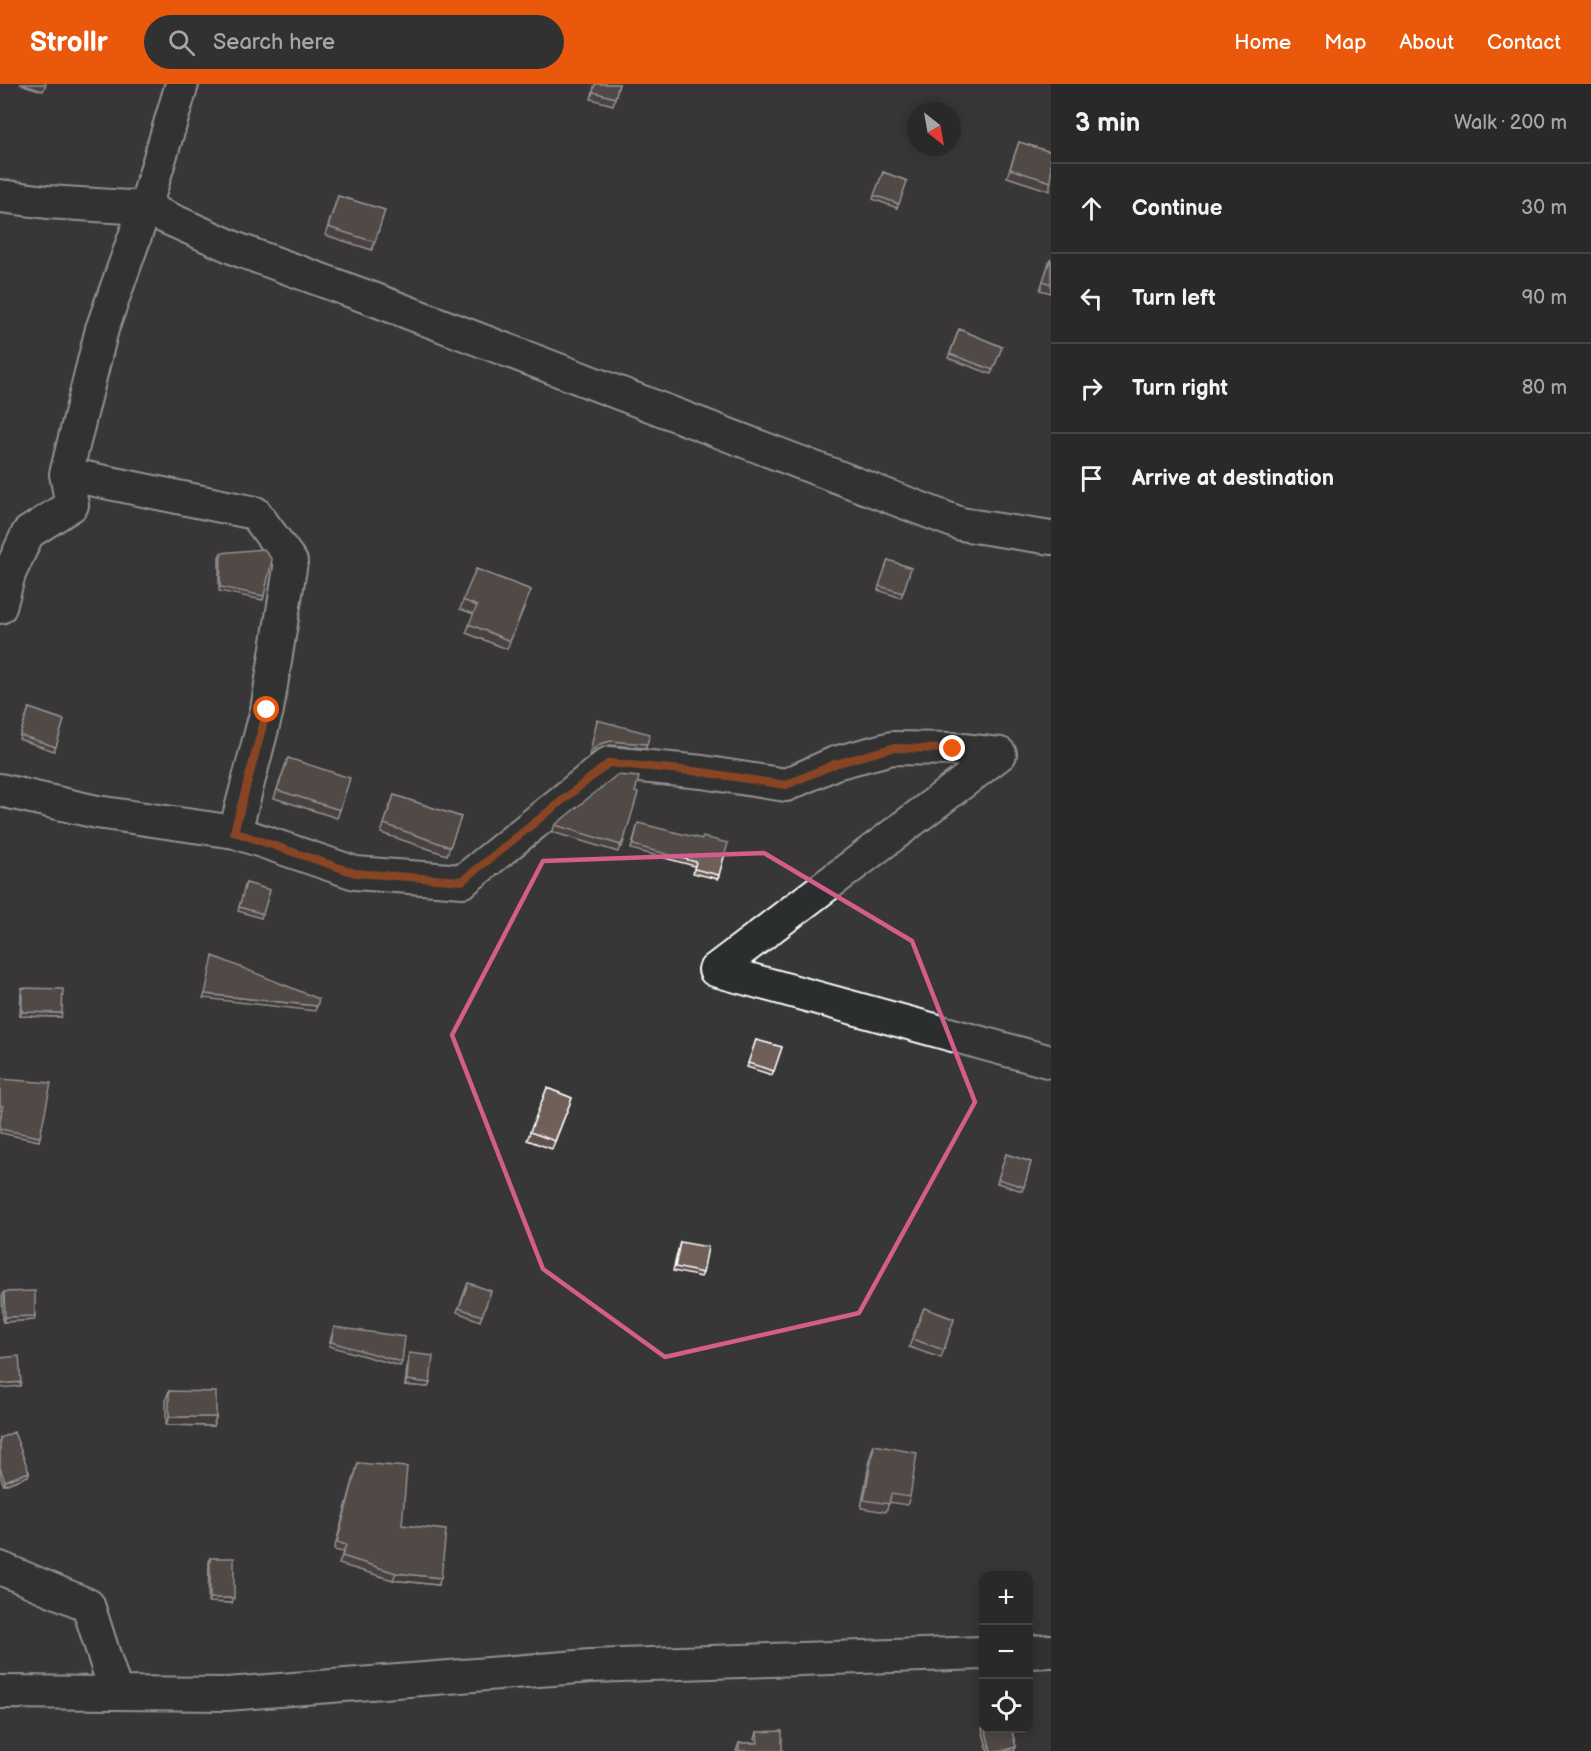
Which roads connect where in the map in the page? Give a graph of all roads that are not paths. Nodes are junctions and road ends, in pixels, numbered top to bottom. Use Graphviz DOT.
graph roads {
  1 [pos="182,84"];
  2 [pos="0,196"];
  3 [pos="145,208"];
  4 [pos="66,474"];
  5 [pos="1051,538"];
  6 [pos="0,607"];
  7 [pos="0,790"];
  8 [pos="234,832"];
  9 [pos="1051,1062"];
  10 [pos="0,1568"];
  11 [pos="1051,1651"];
  12 [pos="1033,1652"];
  13 [pos="979,1653"];
  14 [pos="0,1692"];
  15 [pos="116,1693"];
  1 -- 3 [label="street"];
  2 -- 3 [label="street"];
  3 -- 4 [label="street"];
  3 -- 5 [label="street"];
  4 -- 6 [label="street"];
  4 -- 8 [label="street"];
  7 -- 8 [label="street"];
  8 -- 9 [label="street"];
  10 -- 15 [label="street"];
  11 -- 12 [label="street"];
  13 -- 15 [label="street"];
  14 -- 15 [label="street"];
}
